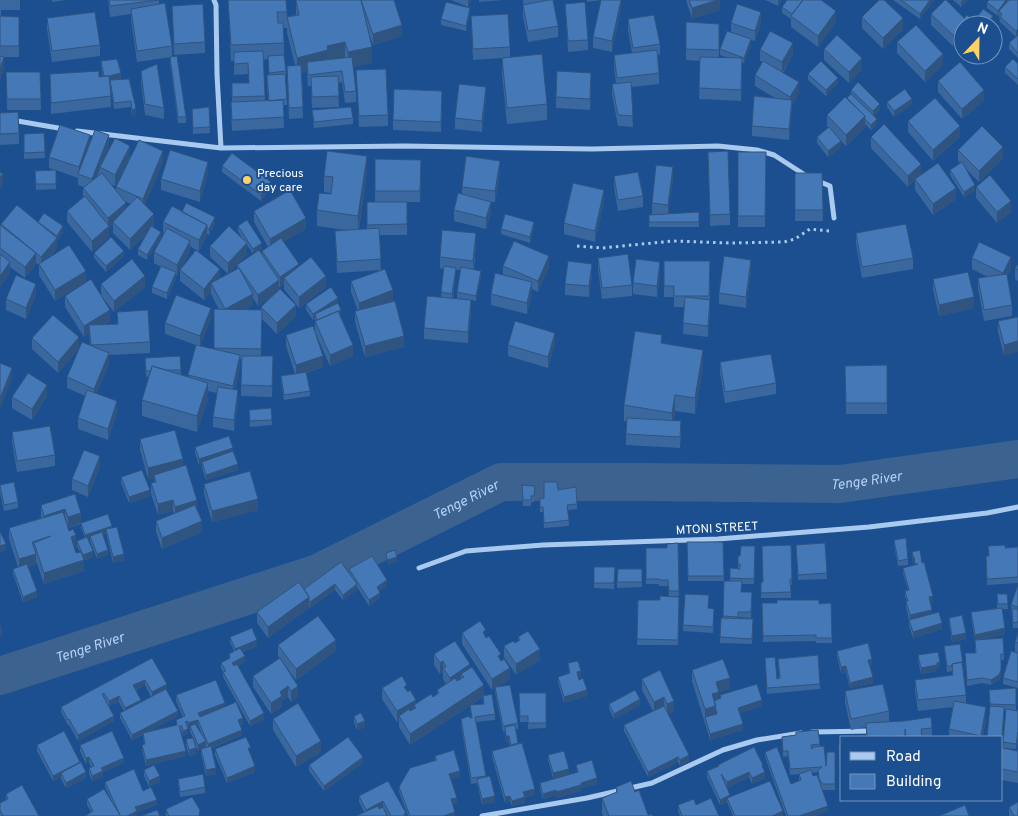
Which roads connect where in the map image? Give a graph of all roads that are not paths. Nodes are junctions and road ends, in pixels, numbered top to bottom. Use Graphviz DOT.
graph roads {
  1 [pos="214,0"];
  2 [pos="0,118"];
  3 [pos="221,148"];
  4 [pos="834,218"];
  5 [pos="1018,507"];
  6 [pos="420,568"];
  7 [pos="874,731"];
  8 [pos="482,816"];
  1 -- 3 [label="street"];
  2 -- 3 [label="street"];
  3 -- 4 [label="street"];
  5 -- 6 [label="street, MTONI STREET"];
  7 -- 8 [label="street"];
}
